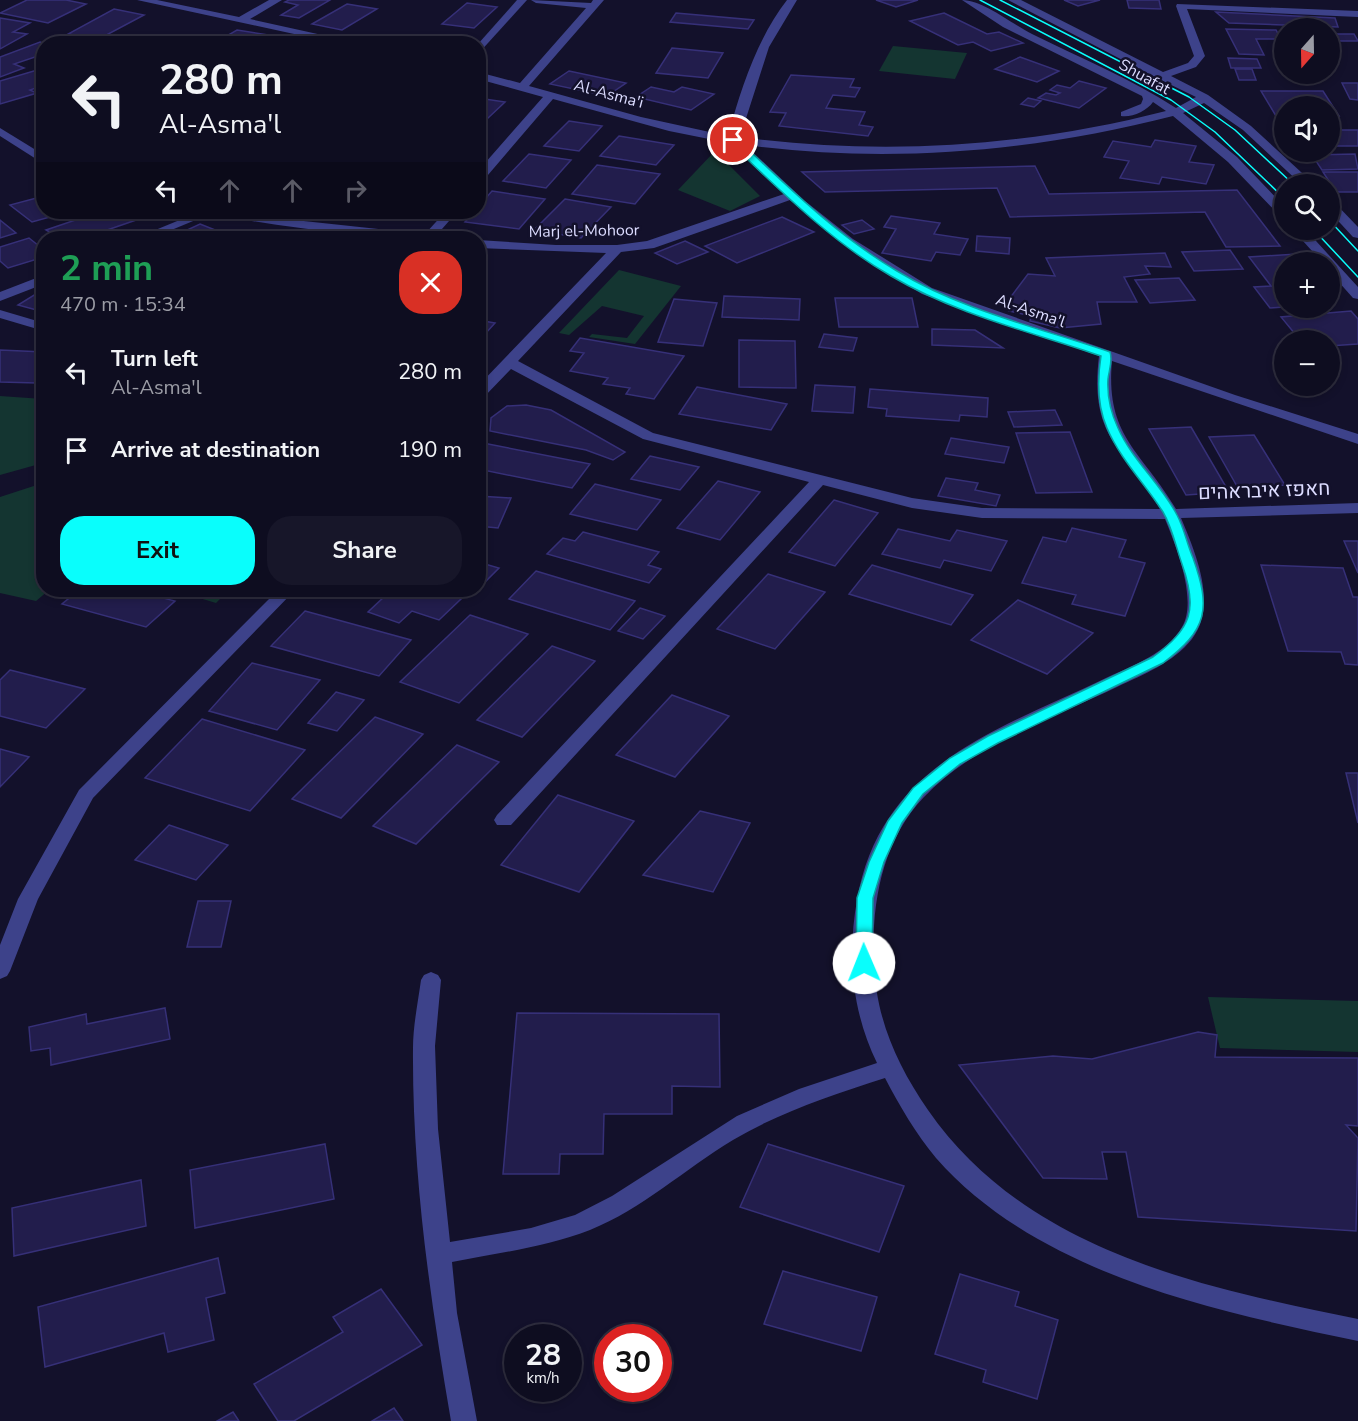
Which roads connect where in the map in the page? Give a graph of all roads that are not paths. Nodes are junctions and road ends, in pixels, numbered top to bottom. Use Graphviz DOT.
graph roads {
  1 [pos="142,0"];
  2 [pos="277,0"];
  3 [pos="522,0"];
  4 [pos="536,0"];
  5 [pos="792,0"];
  6 [pos="968,0"];
  7 [pos="1013,0"];
  8 [pos="596,3"];
  9 [pos="1180,3"];
  10 [pos="1358,14"];
  11 [pos="240,20"];
  12 [pos="319,36"];
  13 [pos="486,42"];
  14 [pos="1165,75"];
  15 [pos="486,77"];
  16 [pos="522,87"];
  17 [pos="1135,87"];
  18 [pos="1146,94"];
  19 [pos="551,95"];
  20 [pos="1204,97"];
  21 [pos="1174,111"];
  22 [pos="1134,120"];
  23 [pos="1195,127"];
  24 [pos="0,131"];
  25 [pos="733,140"];
  26 [pos="36,155"];
  27 [pos="486,170"];
  28 [pos="1297,174"];
  29 [pos="790,196"];
  30 [pos="1274,203"];
  31 [pos="1340,215"];
  32 [pos="190,219"];
  33 [pos="262,219"];
  34 [pos="445,219"];
  35 [pos="160,231"];
  36 [pos="361,231"];
  37 [pos="433,231"];
  38 [pos="1358,234"];
  39 [pos="1308,240"];
  40 [pos="486,245"];
  41 [pos="616,249"];
  42 [pos="1319,252"];
  43 [pos="1340,275"];
  44 [pos="36,282"];
  45 [pos="1358,295"];
  46 [pos="0,297"];
  47 [pos="0,314"];
  48 [pos="36,325"];
  49 [pos="1106,355"];
  50 [pos="510,363"];
  51 [pos="486,373"];
  52 [pos="499,374"];
  53 [pos="486,387"];
  54 [pos="1358,439"];
  55 [pos="818,481"];
  56 [pos="1358,508"];
  57 [pos="1171,514"];
  58 [pos="280,597"];
  59 [pos="504,820"];
  60 [pos="0,971"];
  61 [pos="431,980"];
  62 [pos="891,1067"];
  63 [pos="440,1254"];
  64 [pos="1358,1330"];
  65 [pos="464,1421"];
  1 -- 11 [label="street"];
  2 -- 11 [label="street"];
  3 -- 13 [label="street"];
  4 -- 8 [label="street"];
  5 -- 25 [label="street"];
  6 -- 17 [label="street, Shuafat"];
  7 -- 14 [label="street, Shuafat"];
  8 -- 16 [label="street"];
  9 -- 10 [label="street"];
  9 -- 14 [label="street"];
  11 -- 12 [label="street"];
  14 -- 17 [label="street"];
  14 -- 20 [label="street, Shuafat"];
  15 -- 16 [label="street, Al-Asma'i"];
  16 -- 19 [label="street, Al-Asma'i"];
  17 -- 18 [label="street, Shuafat"];
  18 -- 21 [label="street, Shuafat"];
  18 -- 25 [label="street"];
  19 -- 25 [label="street, Al-Asma'i"];
  19 -- 27 [label="street"];
  20 -- 21 [label="street"];
  20 -- 28 [label="street, Shuafat"];
  21 -- 22 [label="street"];
  21 -- 23 [label="street, Shuafat"];
  22 -- 23 [label="street"];
  22 -- 25 [label="street"];
  23 -- 30 [label="street, Shuafat"];
  24 -- 26 [label="street"];
  25 -- 29 [label="street, Al-Asma'l"];
  29 -- 41 [label="street, Marj el-Mohoor"];
  29 -- 49 [label="street, Al-Asma'l"];
  31 -- 38 [label="street"];
  32 -- 35 [label="street"];
  33 -- 36 [label="street"];
  34 -- 37 [label="street"];
  39 -- 42 [label="street"];
  40 -- 41 [label="street, Marj el-Mohoor"];
  41 -- 50 [label="street"];
  43 -- 45 [label="street"];
  44 -- 46 [label="street"];
  47 -- 48 [label="street"];
  49 -- 54 [label="street, Al-Asma'l"];
  49 -- 57 [label="street"];
  50 -- 52 [label="street"];
  50 -- 55 [label="street, חאפז איבראהים"];
  51 -- 52 [label="street"];
  52 -- 53 [label="street"];
  55 -- 57 [label="street, חאפז איבראהים"];
  55 -- 59 [label="street"];
  56 -- 57 [label="street, חאפז איבראהים"];
  57 -- 62 [label="street"];
  58 -- 60 [label="street"];
  61 -- 63 [label="street"];
  62 -- 63 [label="street"];
  62 -- 64 [label="street"];
  63 -- 65 [label="street"];
}
